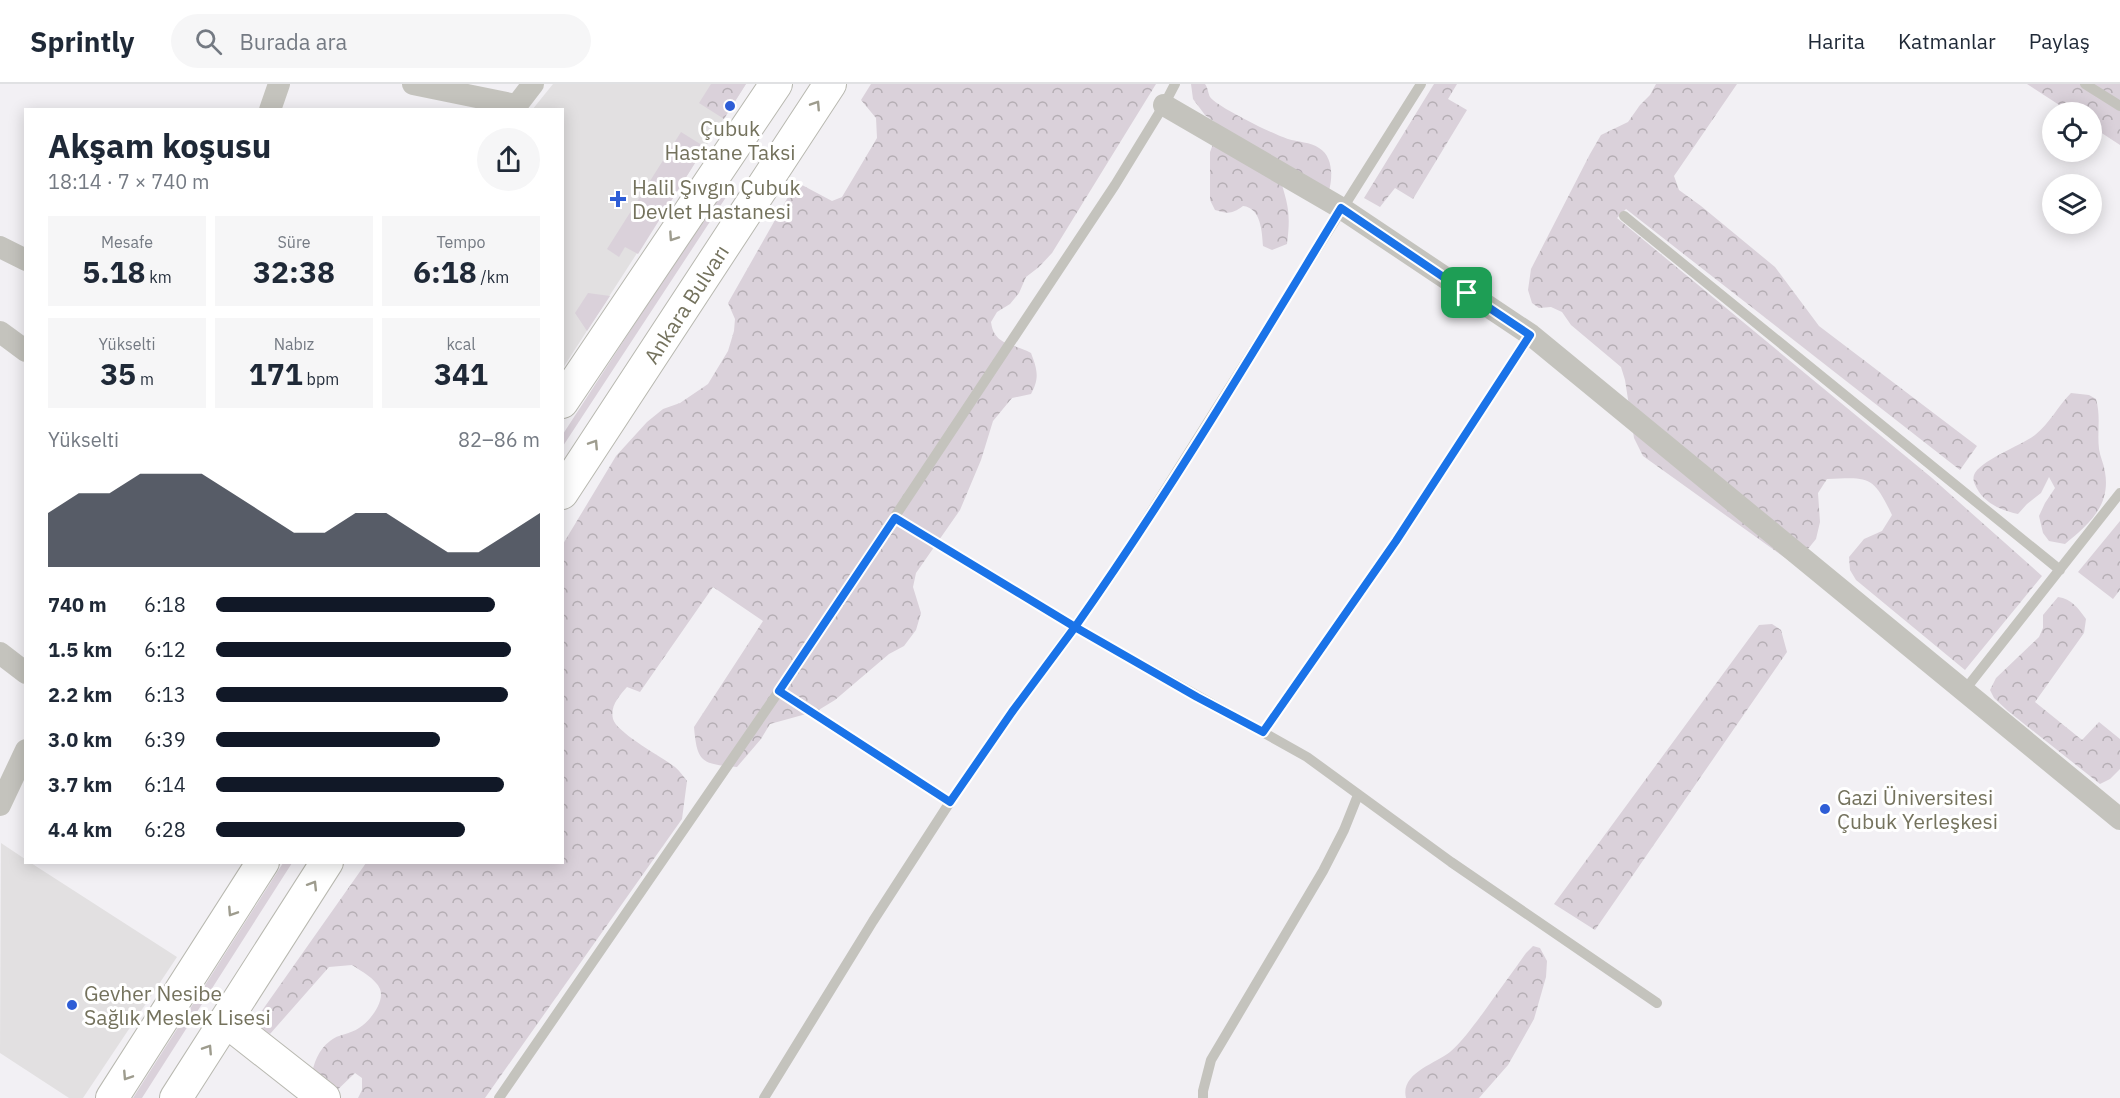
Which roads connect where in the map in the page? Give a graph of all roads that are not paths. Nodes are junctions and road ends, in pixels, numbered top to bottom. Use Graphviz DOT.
graph roads {
  1 [pos="279,84"];
  2 [pos="412,84"];
  3 [pos="533,84"];
  4 [pos="776,84"];
  5 [pos="830,84"];
  6 [pos="1175,84"];
  7 [pos="1421,84"];
  8 [pos="2085,84"];
  9 [pos="1164,105"];
  10 [pos="2120,106"];
  11 [pos="515,107"];
  12 [pos="271,108"];
  13 [pos="1341,208"];
  14 [pos="1624,216"];
  15 [pos="0,247"];
  16 [pos="24,259"];
  17 [pos="0,332"];
  18 [pos="1530,335"];
  19 [pos="24,350"];
  20 [pos="564,399"];
  21 [pos="564,490"];
  22 [pos="2120,493"];
  23 [pos="895,518"];
  24 [pos="2060,570"];
  25 [pos="1075,627"];
  26 [pos="0,653"];
  27 [pos="24,671"];
  28 [pos="779,691"];
  29 [pos="1964,691"];
  30 [pos="1263,732"];
  31 [pos="24,754"];
  32 [pos="1358,795"];
  33 [pos="950,802"];
  34 [pos="0,805"];
  35 [pos="2120,819"];
  36 [pos="262,864"];
  37 [pos="326,864"];
  38 [pos="1657,1003"];
  39 [pos="226,1021"];
  40 [pos="112,1098"];
  41 [pos="176,1098"];
  42 [pos="324,1098"];
  43 [pos="499,1098"];
  44 [pos="764,1098"];
  45 [pos="1203,1098"];
  1 -- 12 [label="street"];
  2 -- 11 [label="street"];
  3 -- 11 [label="street"];
  4 -- 20 [label="main road, one-way"];
  21 -- 5 [label="main road, Ankara Bulvarı, one-way"];
  6 -- 9 [label="lane"];
  7 -- 13 [label="lane"];
  8 -- 10 [label="lane"];
  9 -- 13 [label="street"];
  9 -- 23 [label="lane"];
  13 -- 18 [label="street"];
  13 -- 25 [label="lane"];
  14 -- 24 [label="lane"];
  15 -- 16 [label="street"];
  17 -- 19 [label="street"];
  18 -- 29 [label="street"];
  18 -- 30 [label="lane"];
  22 -- 24 [label="lane"];
  23 -- 25 [label="lane"];
  23 -- 28 [label="lane"];
  24 -- 29 [label="lane"];
  25 -- 30 [label="lane"];
  25 -- 33 [label="lane"];
  26 -- 27 [label="street"];
  28 -- 33 [label="lane"];
  28 -- 43 [label="lane"];
  29 -- 35 [label="street"];
  30 -- 32 [label="lane"];
  31 -- 34 [label="street"];
  32 -- 38 [label="lane"];
  32 -- 45 [label="lane"];
  33 -- 44 [label="lane"];
  36 -- 40 [label="main road, one-way"];
  39 -- 37 [label="main road, one-way"];
  41 -- 39 [label="main road, one-way"];
  39 -- 42 [label="main road"];
}
